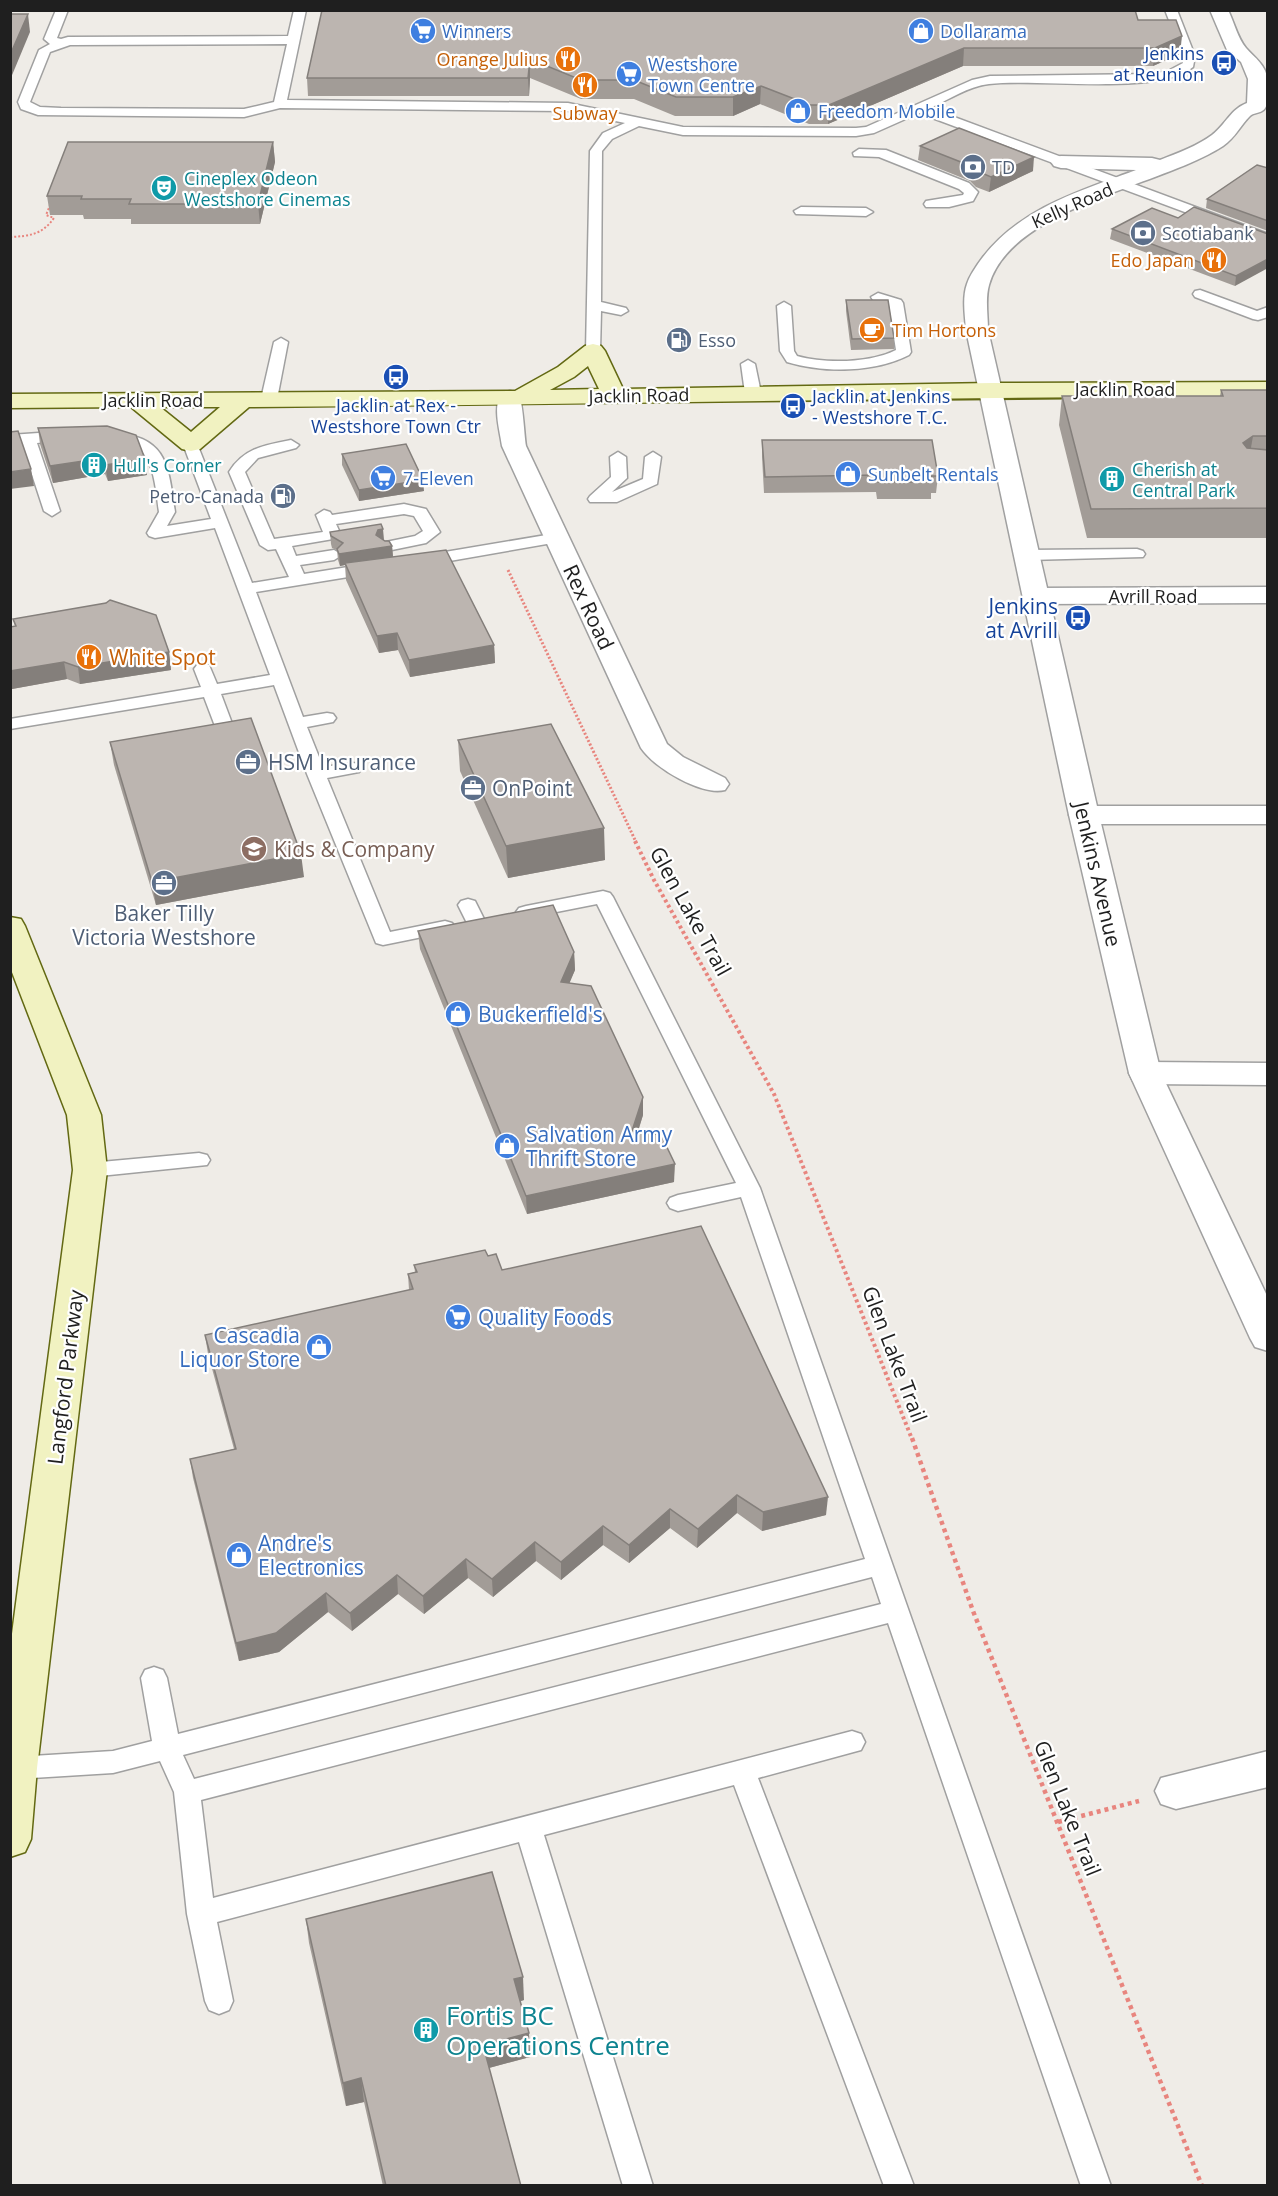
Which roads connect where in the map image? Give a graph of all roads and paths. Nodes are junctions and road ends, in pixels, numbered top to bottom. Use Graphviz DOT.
graph roads {
  1 [pos="62,10"];
  2 [pos="300,10"];
  3 [pos="1171,10"];
  4 [pos="1220,10"];
  5 [pos="293,40"];
  6 [pos="59,43"];
  7 [pos="1237,50"];
  8 [pos="1263,79"];
  9 [pos="1239,95"];
  10 [pos="280,104"];
  11 [pos="918,108"];
  12 [pos="579,109"];
  13 [pos="639,122"];
  14 [pos="598,145"];
  15 [pos="859,153"];
  16 [pos="1061,162"];
  17 [pos="1172,164"];
  18 [pos="1118,184"];
  19 [pos="55,193"];
  20 [pos="931,204"];
  21 [pos="801,212"];
  22 [pos="866,212"];
  23 [pos="10,237"];
  24 [pos="1268,239"];
  25 [pos="1200,294"];
  26 [pos="878,297"];
  27 [pos="594,305"];
  28 [pos="784,306"];
  29 [pos="621,311"];
  30 [pos="1268,311"];
  31 [pos="280,342"];
  32 [pos="593,351"];
  33 [pos="748,364"];
  34 [pos="1268,389"];
  35 [pos="992,390"];
  36 [pos="753,393"];
  37 [pos="614,396"];
  38 [pos="514,398"];
  39 [pos="244,399"];
  40 [pos="268,399"];
  41 [pos="136,400"];
  42 [pos="10,401"];
  43 [pos="28,438"];
  44 [pos="10,440"];
  45 [pos="191,444"];
  46 [pos="291,445"];
  47 [pos="653,457"];
  48 [pos="618,458"];
  49 [pos="52,511"];
  50 [pos="231,511"];
  51 [pos="558,538"];
  52 [pos="282,543"];
  53 [pos="387,546"];
  54 [pos="1137,554"];
  55 [pos="334,555"];
  56 [pos="1028,555"];
  57 [pos="290,562"];
  58 [pos="407,563"];
  59 [pos="384,567"];
  60 [pos="507,567"];
  61 [pos="299,580"];
  62 [pos="246,589"];
  63 [pos="1038,596"];
  64 [pos="1268,596"];
  65 [pos="203,669"];
  66 [pos="280,679"];
  67 [pos="210,690"];
  68 [pos="327,718"];
  69 [pos="10,724"];
  70 [pos="297,724"];
  71 [pos="224,726"];
  72 [pos="352,768"];
  73 [pos="316,774"];
  74 [pos="715,784"];
  75 [pos="1084,815"];
  76 [pos="1268,815"];
  77 [pos="10,926"];
  78 [pos="1145,1073"];
  79 [pos="1268,1074"];
  80 [pos="199,1160"];
  81 [pos="90,1170"];
  82 [pos="749,1188"];
  83 [pos="678,1203"];
  84 [pos="1268,1338"];
  85 [pos="880,1565"];
  86 [pos="896,1611"];
  87 [pos="154,1678"];
  88 [pos="852,1742"];
  89 [pos="167,1748"];
  90 [pos="16,1768"];
  91 [pos="1268,1769"];
  92 [pos="742,1770"];
  93 [pos="1176,1791"];
  94 [pos="187,1792"];
  95 [pos="1058,1822"];
  96 [pos="528,1827"];
  97 [pos="10,1839"];
  98 [pos="201,1914"];
  99 [pos="219,2001"];
  100 [pos="638,2186"];
  101 [pos="899,2186"];
  102 [pos="1095,2186"];
  103 [pos="1202,2186"];
  1 -- 6 [label="lane"];
  2 -- 5 [label="lane"];
  3 -- 11 [label="lane"];
  4 -- 7 [label="street, Kelly Road"];
  5 -- 6 [label="lane"];
  5 -- 10 [label="lane"];
  6 -- 10 [label="lane"];
  7 -- 8 [label="street, Kelly Road"];
  7 -- 9 [label="street, Kelly Road"];
  8 -- 9 [label="street, Kelly Road"];
  9 -- 17 [label="street, Kelly Road"];
  10 -- 12 [label="lane"];
  11 -- 13 [label="lane"];
  11 -- 16 [label="lane"];
  12 -- 13 [label="lane"];
  12 -- 14 [label="lane"];
  13 -- 14 [label="lane"];
  14 -- 27 [label="lane"];
  15 -- 20 [label="lane"];
  16 -- 17 [label="street"];
  16 -- 18 [label="lane"];
  17 -- 18 [label="street, Kelly Road"];
  18 -- 24 [label="lane"];
  18 -- 35 [label="street, Kelly Road"];
  19 -- 23 [label="path"];
  21 -- 22 [label="lane"];
  25 -- 30 [label="lane"];
  26 -- 28 [label="lane"];
  27 -- 29 [label="lane"];
  27 -- 32 [label="lane"];
  31 -- 40 [label="lane"];
  32 -- 37 [label="main road"];
  32 -- 38 [label="main road"];
  33 -- 36 [label="lane"];
  34 -- 35 [label="main road, Jacklin Road"];
  35 -- 36 [label="main road, Jacklin Road"];
  35 -- 56 [label="street, Jenkins Avenue"];
  36 -- 37 [label="main road, Jacklin Road"];
  37 -- 38 [label="main road, Jacklin Road"];
  38 -- 40 [label="main road, Jacklin Road"];
  38 -- 51 [label="street, Rex Road"];
  39 -- 40 [label="main road, Jacklin Road"];
  39 -- 41 [label="main road, Jacklin Road"];
  39 -- 45 [label="main road"];
  41 -- 42 [label="main road, Jacklin Road"];
  41 -- 45 [label="main road"];
  43 -- 44 [label="lane"];
  43 -- 49 [label="lane"];
  43 -- 50 [label="lane"];
  45 -- 50 [label="lane"];
  46 -- 50 [label="lane"];
  47 -- 48 [label="lane"];
  50 -- 52 [label="lane"];
  50 -- 62 [label="lane"];
  51 -- 58 [label="lane"];
  51 -- 74 [label="street, Rex Road"];
  52 -- 53 [label="lane"];
  52 -- 57 [label="lane"];
  54 -- 56 [label="lane"];
  55 -- 57 [label="lane"];
  56 -- 63 [label="street, Jenkins Avenue"];
  57 -- 61 [label="lane"];
  59 -- 61 [label="lane"];
  60 -- 95 [label="path, Glen Lake Trail"];
  61 -- 62 [label="lane"];
  62 -- 66 [label="lane"];
  63 -- 64 [label="street, Avrill Road"];
  63 -- 75 [label="street, Jenkins Avenue"];
  65 -- 67 [label="lane"];
  66 -- 67 [label="lane"];
  66 -- 70 [label="lane"];
  67 -- 69 [label="lane"];
  67 -- 71 [label="lane"];
  68 -- 70 [label="lane"];
  70 -- 73 [label="lane"];
  72 -- 73 [label="lane"];
  73 -- 82 [label="lane"];
  75 -- 76 [label="street"];
  75 -- 78 [label="street, Jenkins Avenue"];
  77 -- 81 [label="main road, Langford Parkway"];
  78 -- 79 [label="street"];
  78 -- 84 [label="street, Jenkins Avenue"];
  80 -- 81 [label="lane"];
  81 -- 90 [label="main road, Langford Parkway"];
  82 -- 83 [label="lane"];
  82 -- 85 [label="lane"];
  85 -- 86 [label="lane"];
  85 -- 89 [label="lane"];
  86 -- 94 [label="lane"];
  86 -- 102 [label="lane"];
  87 -- 89 [label="lane"];
  88 -- 92 [label="lane"];
  89 -- 90 [label="lane"];
  89 -- 94 [label="lane"];
  90 -- 97 [label="main road, Langford Parkway"];
  91 -- 93 [label="street"];
  92 -- 96 [label="lane"];
  92 -- 101 [label="lane"];
  93 -- 95 [label="path"];
  94 -- 98 [label="lane"];
  95 -- 103 [label="path, Glen Lake Trail"];
  96 -- 98 [label="lane"];
  96 -- 100 [label="lane"];
  98 -- 99 [label="lane"];
}
